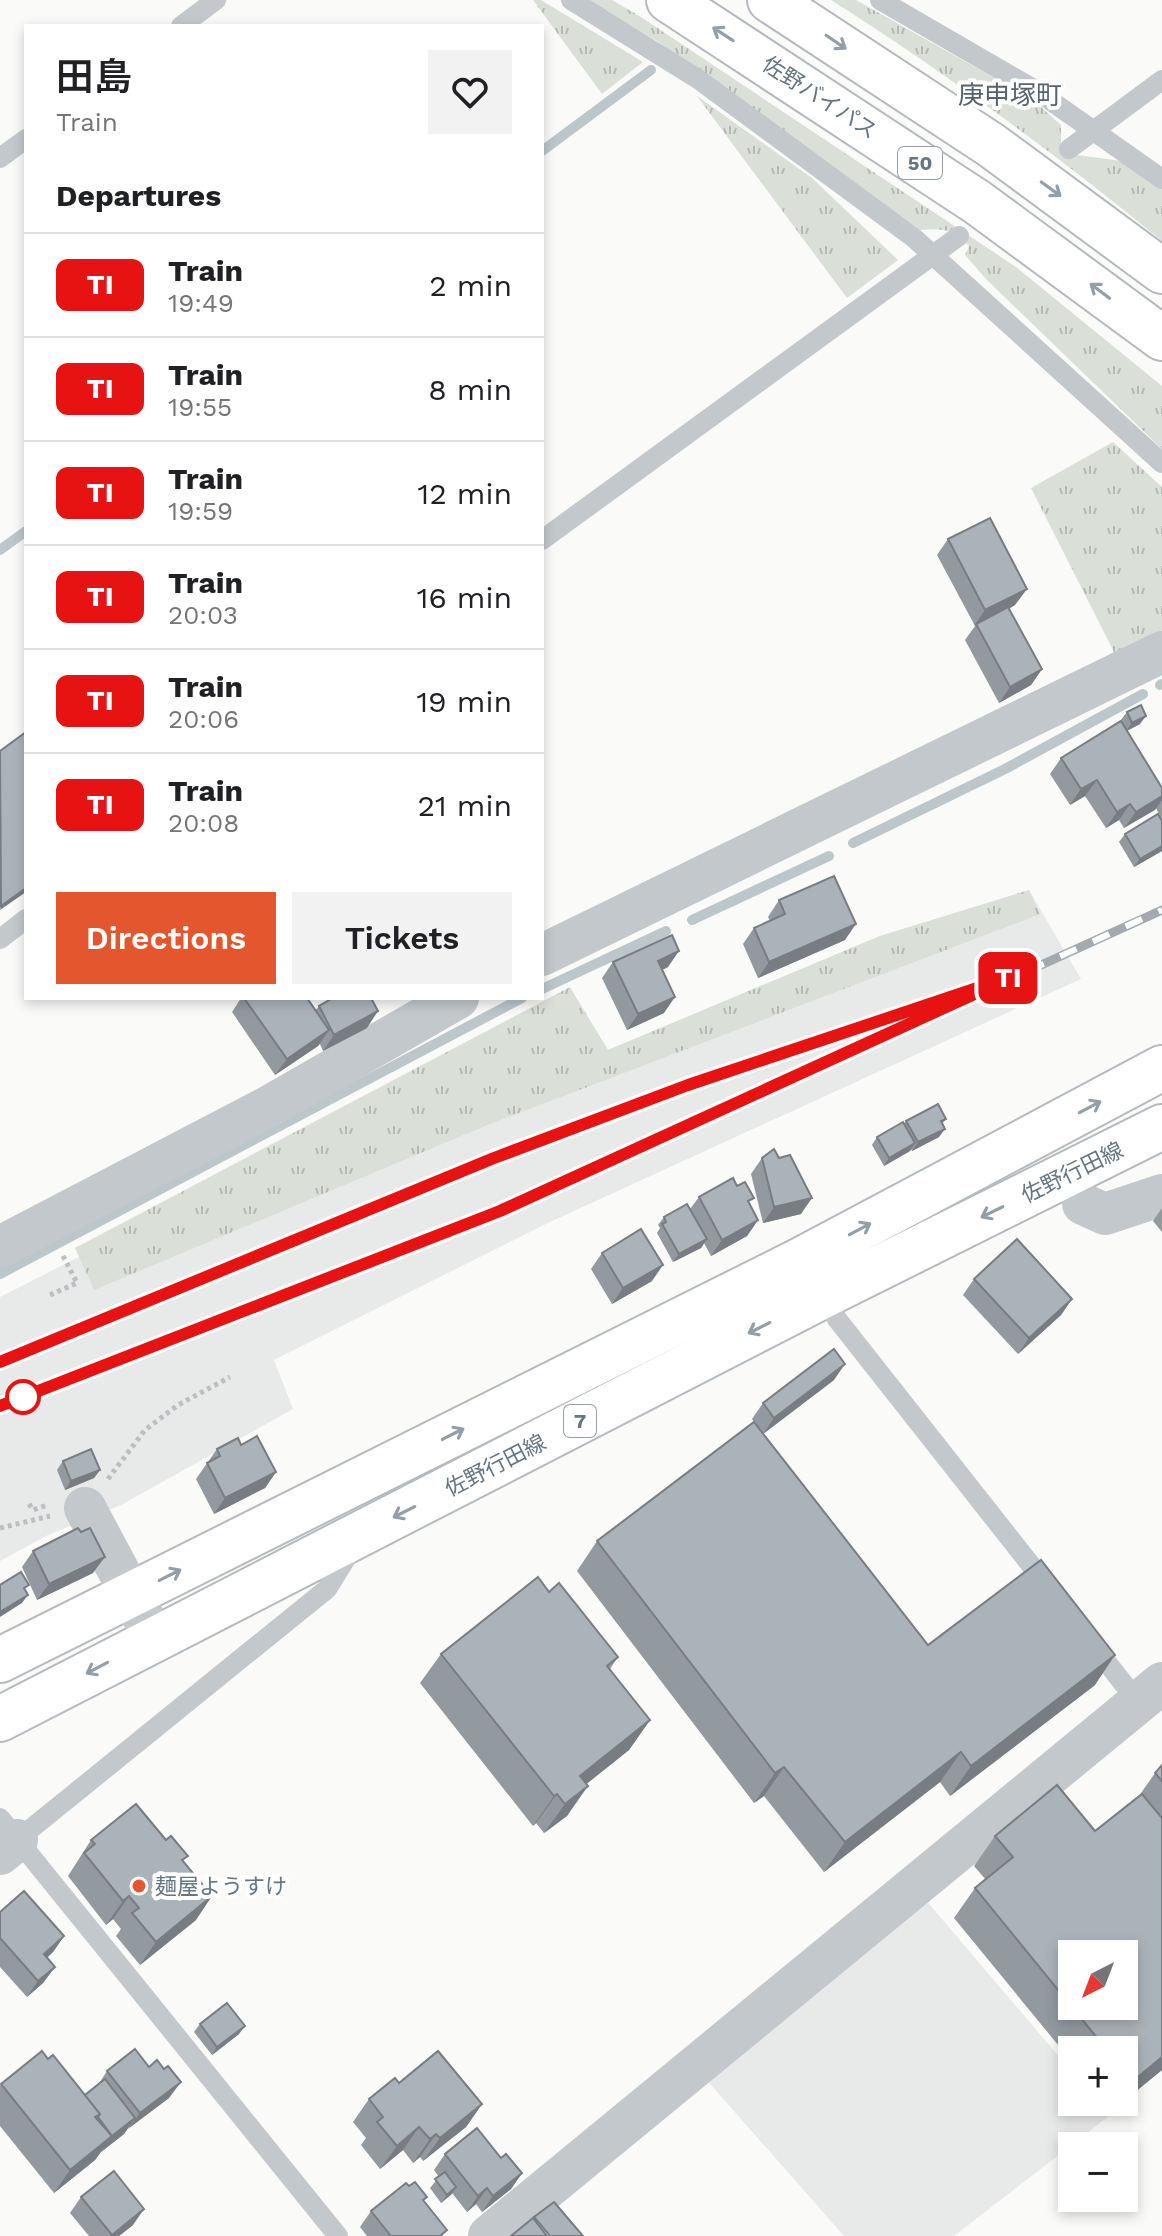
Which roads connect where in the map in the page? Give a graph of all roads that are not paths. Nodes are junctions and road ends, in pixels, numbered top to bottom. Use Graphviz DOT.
graph roads {
  1 [pos="216,0"];
  2 [pos="571,0"];
  3 [pos="669,0"];
  4 [pos="770,0"];
  5 [pos="880,0"];
  6 [pos="184,24"];
  7 [pos="1162,80"];
  8 [pos="1093,131"];
  9 [pos="24,140"];
  10 [pos="1069,149"];
  11 [pos="0,158"];
  12 [pos="1162,179"];
  13 [pos="959,236"];
  14 [pos="931,254"];
  15 [pos="1162,271"];
  16 [pos="1162,338"];
  17 [pos="1162,463"];
  18 [pos="544,539"];
  19 [pos="1162,652"];
  20 [pos="24,921"];
  21 [pos="0,939"];
  22 [pos="544,954"];
  23 [pos="455,1000"];
  24 [pos="1162,1068"];
  25 [pos="1162,1127"];
  26 [pos="1162,1195"];
  27 [pos="1083,1204"];
  28 [pos="0,1247"];
  29 [pos="813,1277"];
  30 [pos="85,1508"];
  31 [pos="360,1535"];
  32 [pos="131,1594"];
  33 [pos="1060,1602"];
  34 [pos="1080,1627"];
  35 [pos="155,1639"];
  36 [pos="0,1660"];
  37 [pos="1150,1693"];
  38 [pos="0,1719"];
  39 [pos="6,1838"];
  40 [pos="338,2236"];
  41 [pos="489,2236"];
  1 -- 6 [label="lane"];
  2 -- 14 [label="lane"];
  16 -- 3 [label="main road, 佐野バイパス / 50, one-way"];
  4 -- 15 [label="main road, 50, one-way"];
  5 -- 8 [label="lane"];
  7 -- 8 [label="lane"];
  8 -- 10 [label="lane"];
  8 -- 12 [label="lane"];
  9 -- 11 [label="lane"];
  13 -- 14 [label="lane"];
  14 -- 17 [label="lane"];
  14 -- 18 [label="lane"];
  19 -- 22 [label="street"];
  20 -- 21 [label="lane"];
  23 -- 28 [label="street"];
  29 -- 24 [label="main road, 佐野行田線 / 7, one-way"];
  25 -- 29 [label="main road, 佐野行田線 / 7, one-way"];
  26 -- 27 [label="street"];
  29 -- 31 [label="main road, 佐野行田線 / 7, one-way"];
  32 -- 29 [label="main road, 佐野行田線 / 7, one-way"];
  29 -- 33 [label="lane"];
  30 -- 32 [label="street"];
  31 -- 35 [label="main road, 佐野行田線 / 7"];
  31 -- 39 [label="lane"];
  32 -- 35 [label="street"];
  32 -- 36 [label="main road, 佐野行田線 / 7"];
  34 -- 37 [label="lane"];
  35 -- 38 [label="main road, 佐野行田線 / 7, one-way"];
  37 -- 41 [label="street"];
  39 -- 40 [label="lane"];
}
